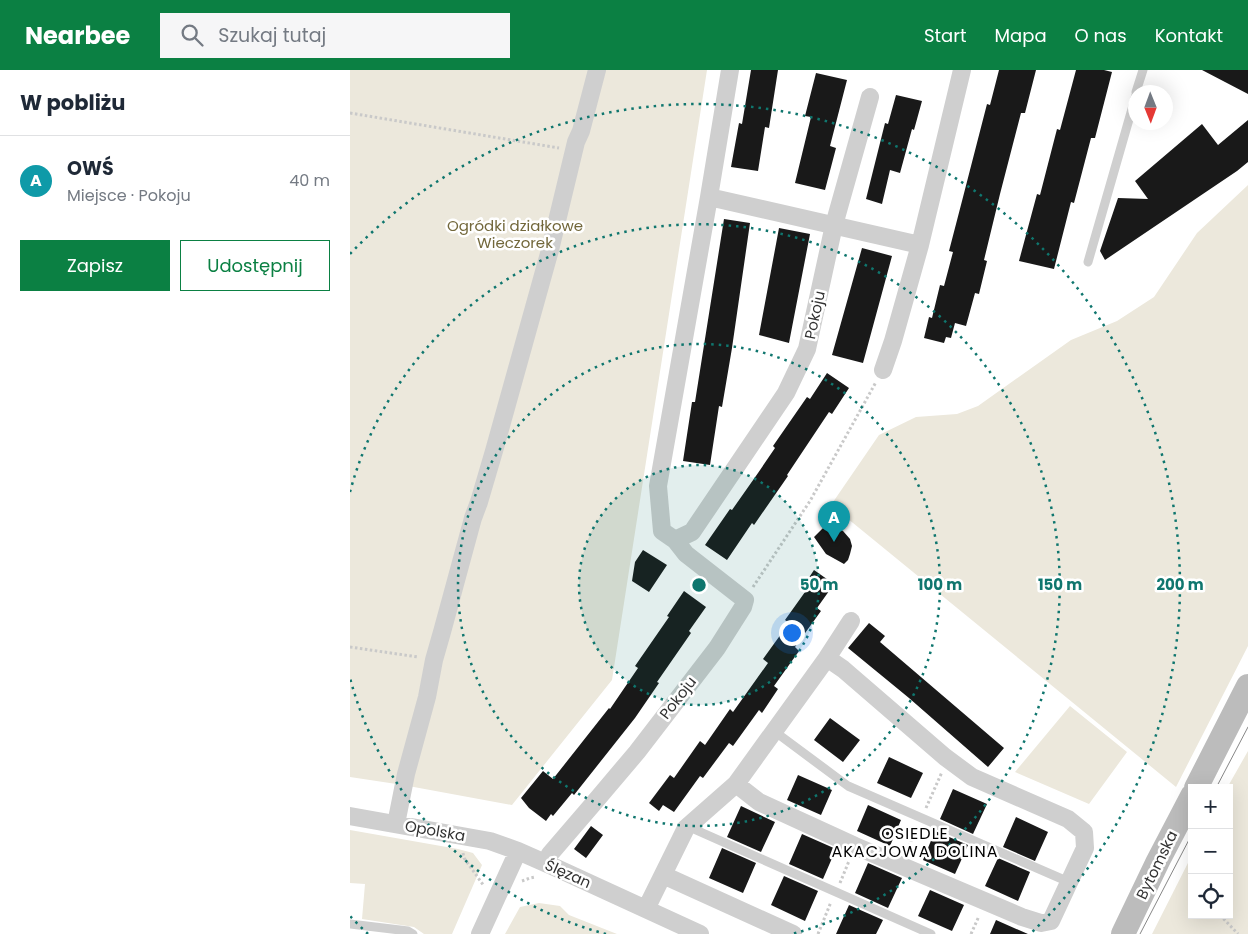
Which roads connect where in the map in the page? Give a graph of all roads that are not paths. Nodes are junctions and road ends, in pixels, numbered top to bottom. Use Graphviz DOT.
graph roads {
  1 [pos="597,70"];
  2 [pos="730,70"];
  3 [pos="962,70"];
  4 [pos="1142,70"];
  5 [pos="1138,85"];
  6 [pos="870,97"];
  7 [pos="1128,122"];
  8 [pos="709,197"];
  9 [pos="834,226"];
  10 [pos="920,245"];
  11 [pos="1088,262"];
  12 [pos="883,370"];
  13 [pos="675,540"];
  14 [pos="852,621"];
  15 [pos="827,658"];
  16 [pos="1248,686"];
  17 [pos="774,731"];
  18 [pos="736,784"];
  19 [pos="1198,784"];
  20 [pos="1188,804"];
  21 [pos="350,816"];
  22 [pos="396,824"];
  23 [pos="690,825"];
  24 [pos="518,852"];
  25 [pos="542,870"];
  26 [pos="663,876"];
  27 [pos="1069,882"];
  28 [pos="646,909"];
  29 [pos="350,924"];
  30 [pos="413,934"];
  31 [pos="480,934"];
  32 [pos="700,934"];
  33 [pos="793,934"];
  34 [pos="931,934"];
  35 [pos="1123,934"];
  1 -- 22 [label="street"];
  2 -- 8 [label="street"];
  3 -- 10 [label="street"];
  4 -- 5 [label="lane"];
  6 -- 9 [label="street, Pokoju"];
  7 -- 11 [label="lane"];
  8 -- 9 [label="street"];
  8 -- 13 [label="street"];
  9 -- 10 [label="street"];
  9 -- 13 [label="street, Pokoju"];
  10 -- 12 [label="street"];
  13 -- 25 [label="street, Pokoju"];
  14 -- 15 [label="street"];
  15 -- 17 [label="street"];
  15 -- 27 [label="street"];
  16 -- 19 [label="main road"];
  17 -- 18 [label="street"];
  17 -- 27 [label="lane"];
  18 -- 23 [label="street"];
  18 -- 27 [label="street"];
  20 -- 35 [label="main road, Bytomska"];
  21 -- 22 [label="street, Opolska"];
  22 -- 24 [label="street, Opolska"];
  23 -- 26 [label="street"];
  23 -- 34 [label="lane"];
  24 -- 25 [label="street, Ślęzan"];
  24 -- 31 [label="street"];
  25 -- 28 [label="street, Ślęzan"];
  26 -- 28 [label="street"];
  26 -- 33 [label="street"];
  28 -- 32 [label="street, Ślęzan"];
  29 -- 30 [label="lane"];
}
